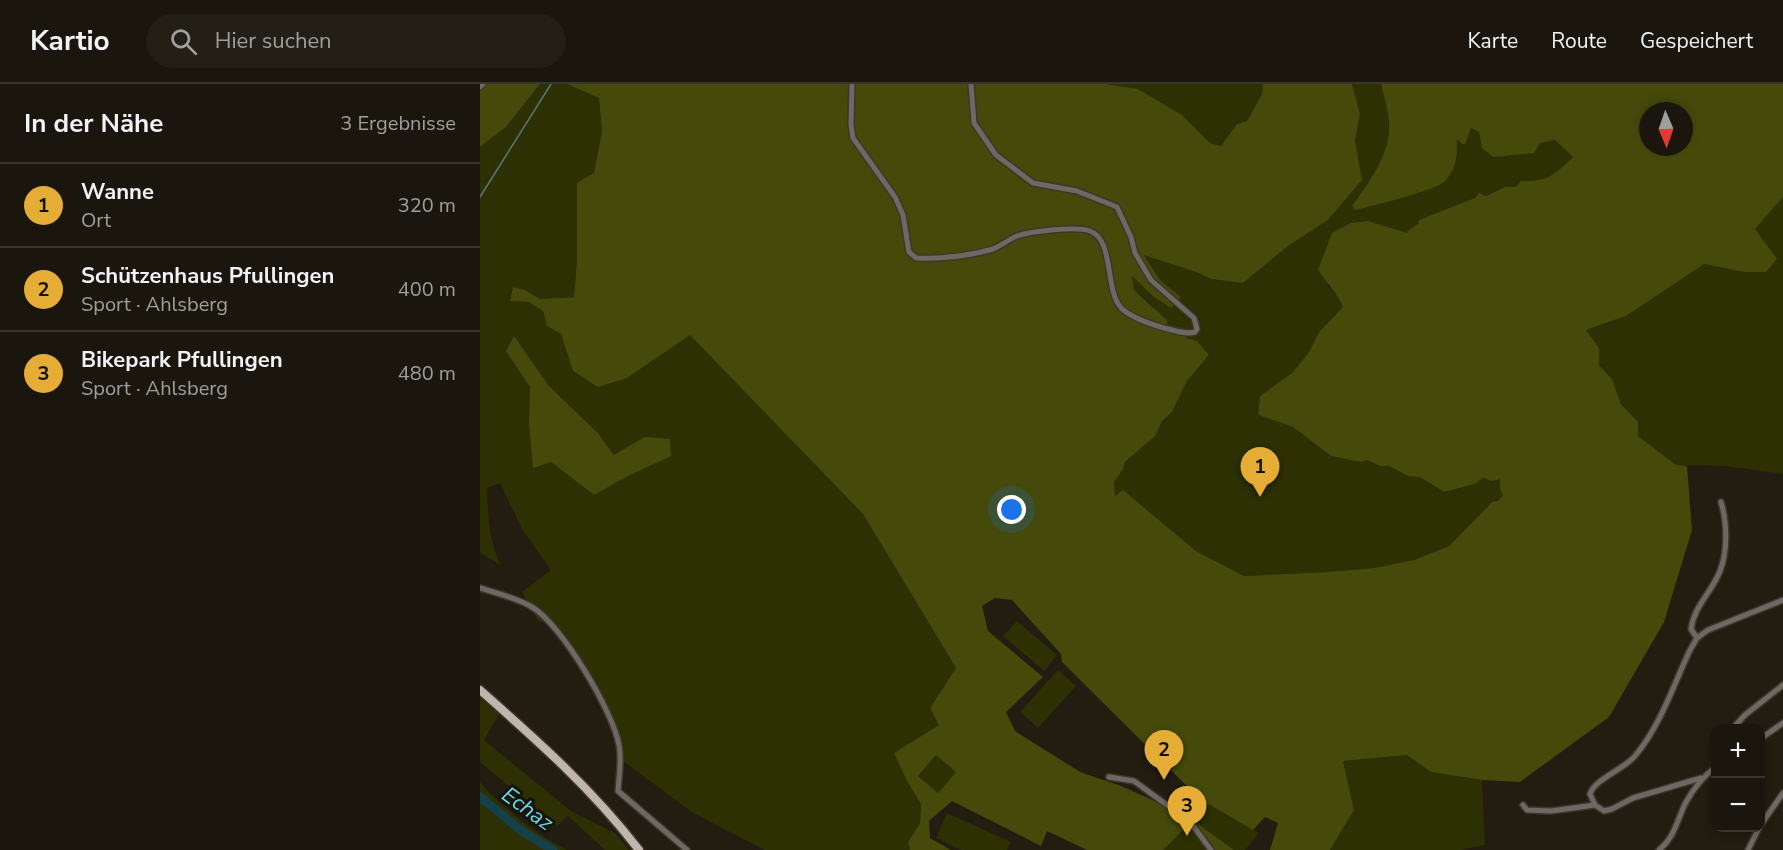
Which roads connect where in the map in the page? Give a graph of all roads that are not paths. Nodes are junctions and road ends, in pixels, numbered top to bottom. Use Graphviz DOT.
graph roads {
  1 [pos="852,84"];
  2 [pos="971,84"];
  3 [pos="1721,502"];
  4 [pos="480,588"];
  5 [pos="1783,600"];
  6 [pos="1697,638"];
  7 [pos="1783,685"];
  8 [pos="480,690"];
  9 [pos="1783,723"];
  10 [pos="1737,724"];
  11 [pos="1765,735"];
  12 [pos="1711,771"];
  13 [pos="1109,777"];
  14 [pos="1701,778"];
  15 [pos="1783,793"];
  16 [pos="1523,805"];
  17 [pos="1594,805"];
  18 [pos="1765,820"];
  19 [pos="1757,832"];
  20 [pos="639,850"];
  21 [pos="687,850"];
  22 [pos="1211,850"];
  23 [pos="1659,850"];
  24 [pos="1748,850"];
  1 -- 2 [label="street"];
  3 -- 6 [label="street"];
  4 -- 21 [label="street"];
  5 -- 6 [label="street"];
  6 -- 17 [label="street"];
  7 -- 10 [label="street"];
  8 -- 20 [label="main road"];
  9 -- 11 [label="street"];
  12 -- 14 [label="street"];
  13 -- 22 [label="street"];
  14 -- 17 [label="street"];
  14 -- 23 [label="street"];
  15 -- 18 [label="street"];
  16 -- 17 [label="street"];
  19 -- 24 [label="street"];
}
